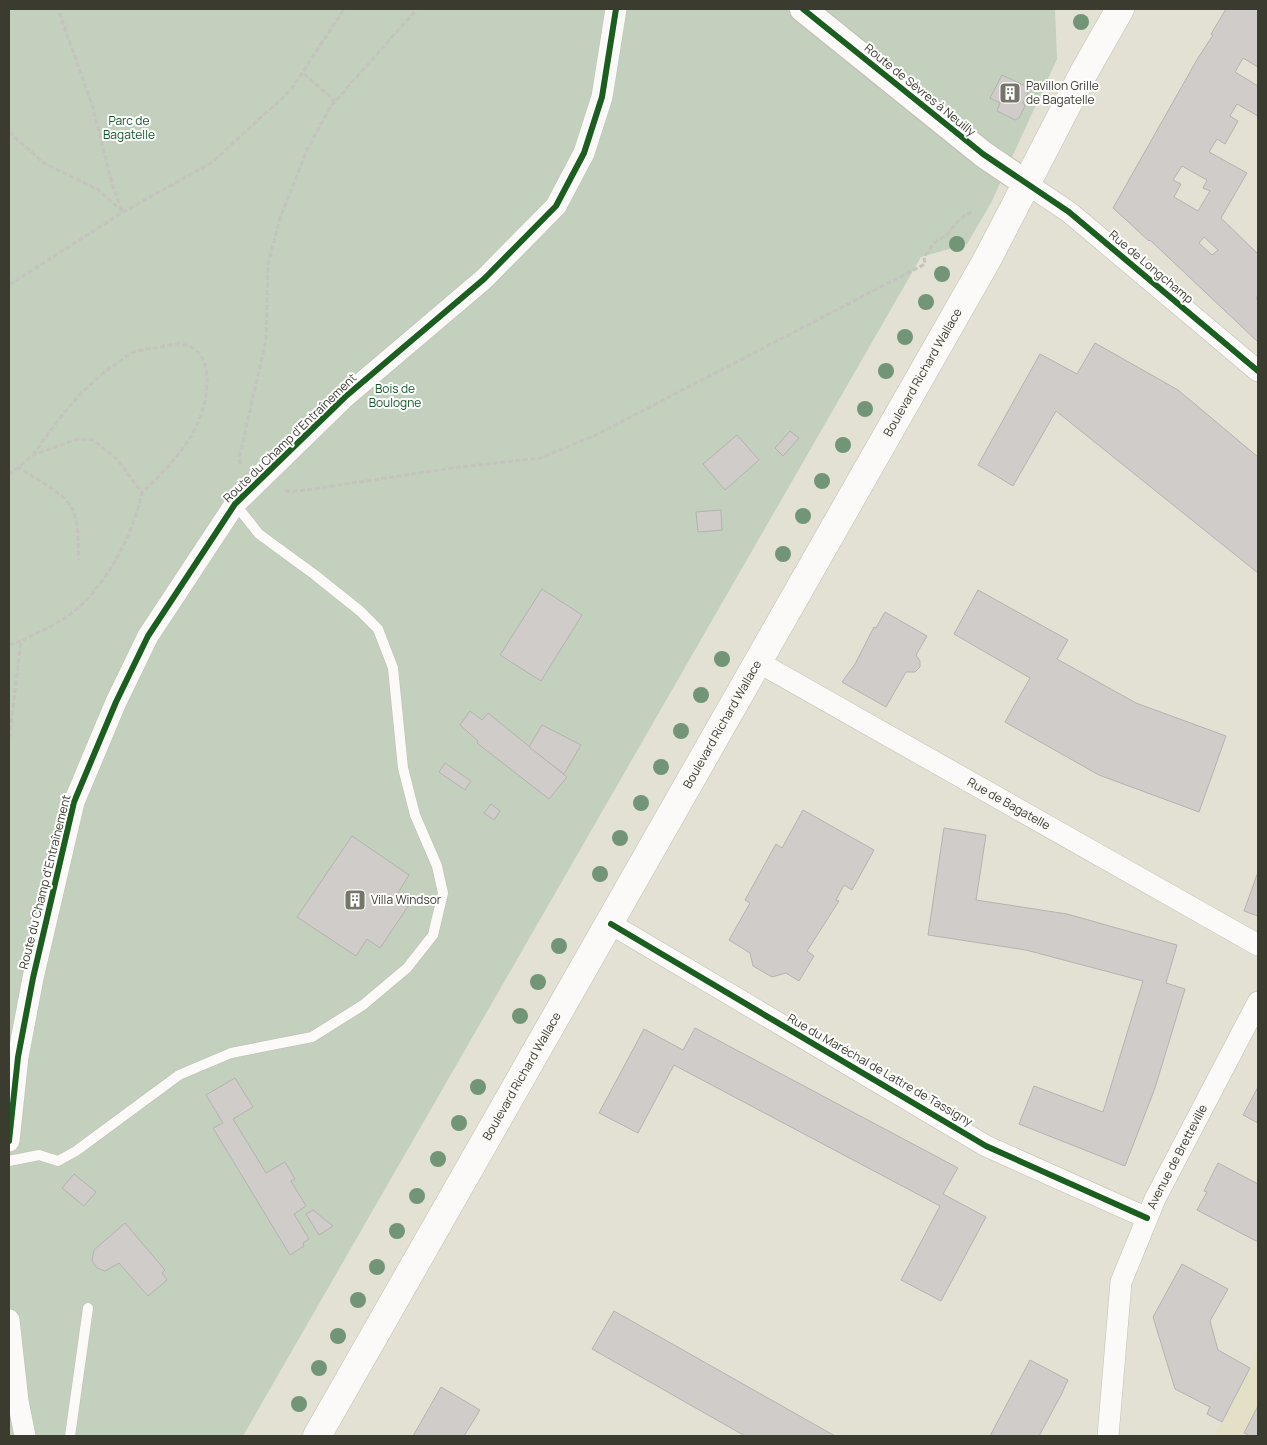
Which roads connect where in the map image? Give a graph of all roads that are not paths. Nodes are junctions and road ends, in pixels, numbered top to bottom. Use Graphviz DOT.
graph roads {
  1 [pos="616,9"];
  2 [pos="803,9"];
  3 [pos="1120,9"];
  4 [pos="1027,184"];
  5 [pos="1258,371"];
  6 [pos="236,504"];
  7 [pos="758,662"];
  8 [pos="611,924"];
  9 [pos="1258,945"];
  10 [pos="1258,1002"];
  11 [pos="9,1141"];
  12 [pos="9,1161"];
  13 [pos="1147,1218"];
  14 [pos="88,1308"];
  15 [pos="9,1320"];
  16 [pos="24,1436"];
  17 [pos="70,1436"];
  18 [pos="318,1436"];
  19 [pos="1108,1436"];
  1 -- 6 [label="street, Route du Champ d'Entraînement"];
  2 -- 4 [label="street, Route de Sèvres à Neuilly"];
  3 -- 4 [label="main road, Boulevard Richard Wallace"];
  4 -- 5 [label="street, Rue de Longchamp"];
  4 -- 7 [label="main road, Boulevard Richard Wallace"];
  6 -- 11 [label="street, Route du Champ d'Entraînement"];
  6 -- 12 [label="lane"];
  7 -- 8 [label="main road, Boulevard Richard Wallace"];
  7 -- 9 [label="street, Rue de Bagatelle"];
  8 -- 13 [label="street, Rue du Maréchal de Lattre de Tassigny"];
  8 -- 18 [label="main road, Boulevard Richard Wallace"];
  10 -- 13 [label="street, Avenue de Bretteville"];
  13 -- 19 [label="street, Avenue de Bretteville"];
  14 -- 17 [label="lane"];
  15 -- 16 [label="street"];
}
